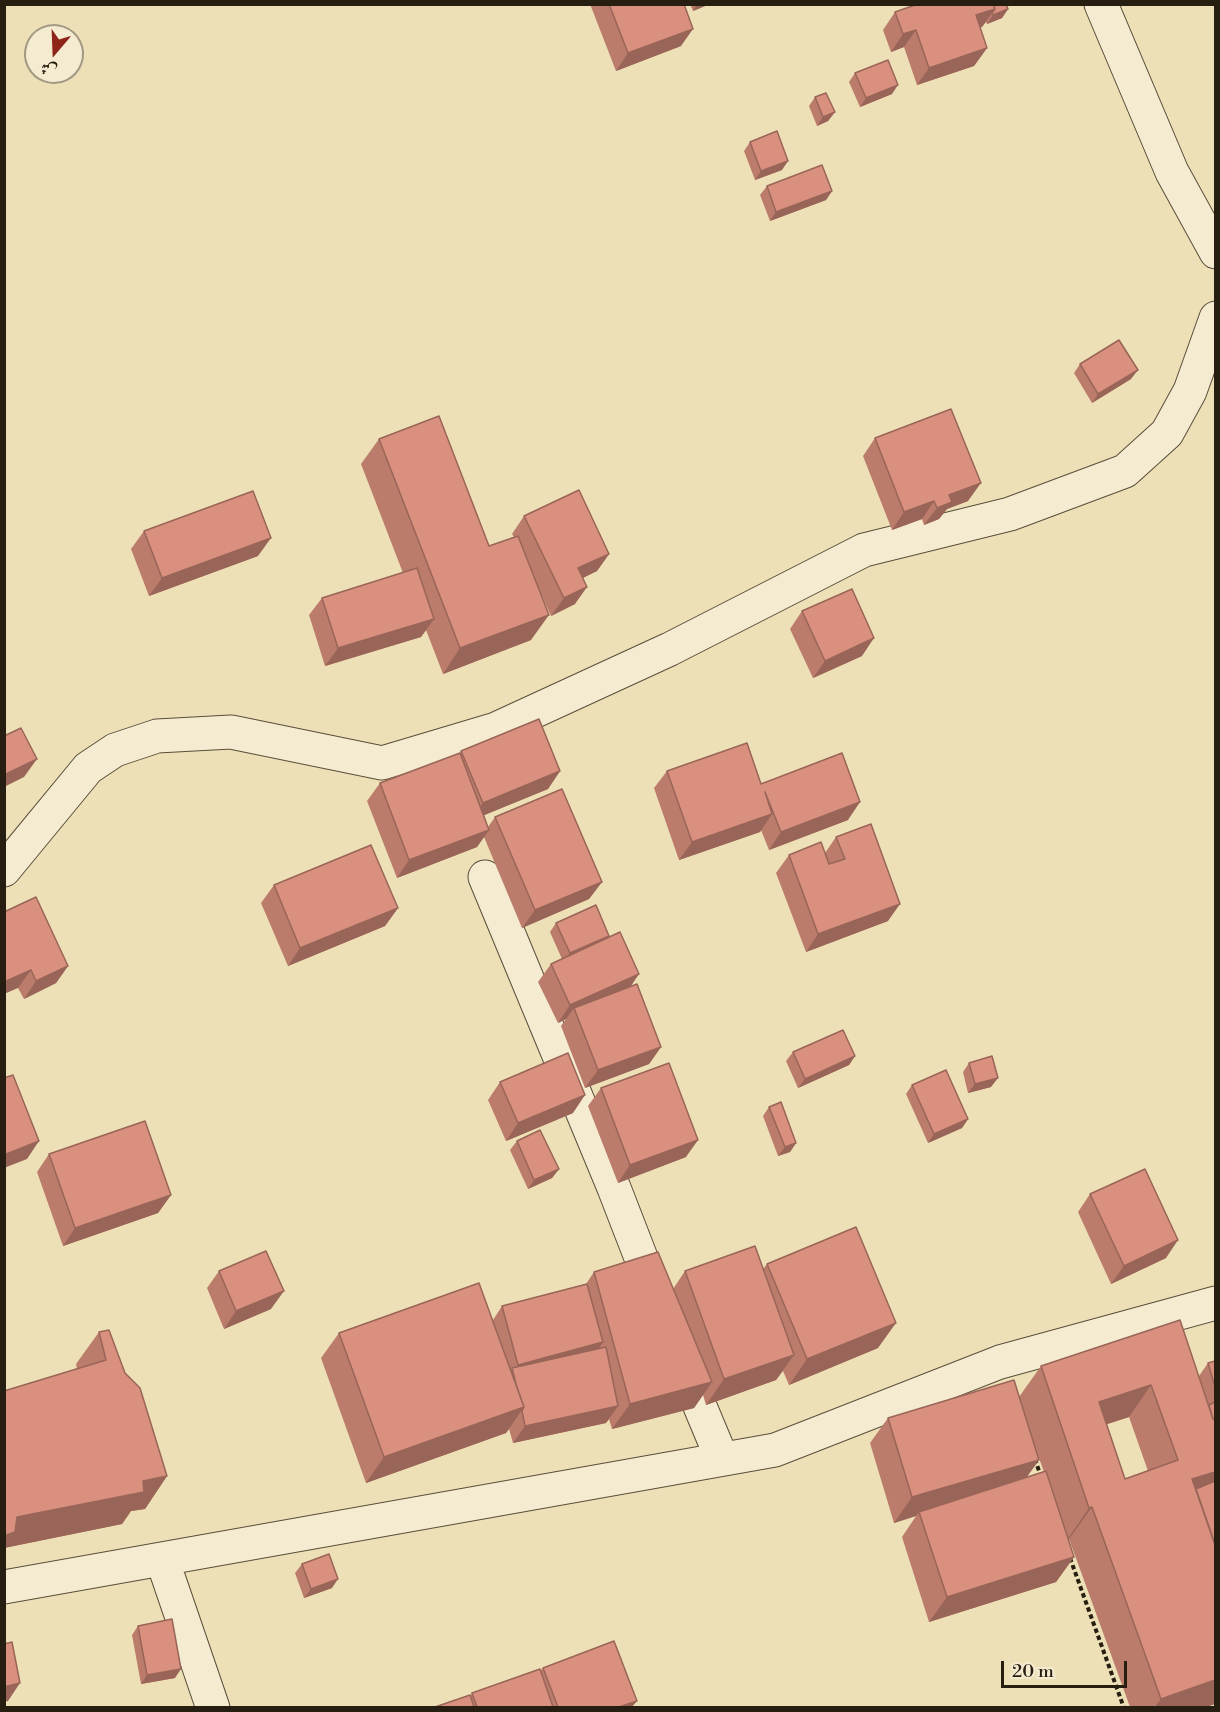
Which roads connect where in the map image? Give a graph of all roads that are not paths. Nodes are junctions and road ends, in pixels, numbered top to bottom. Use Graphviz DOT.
graph roads {
  1 [pos="1101,4"];
  2 [pos="1215,252"];
  3 [pos="1215,318"];
  4 [pos="4,870"];
  5 [pos="485,877"];
  6 [pos="1215,1303"];
  7 [pos="722,1459"];
  8 [pos="162,1559"];
  9 [pos="4,1587"];
  10 [pos="213,1707"];
  1 -- 2 [label="street"];
  3 -- 4 [label="street"];
  5 -- 7 [label="street"];
  6 -- 7 [label="street"];
  7 -- 8 [label="street"];
  8 -- 9 [label="street"];
  8 -- 10 [label="street"];
}
